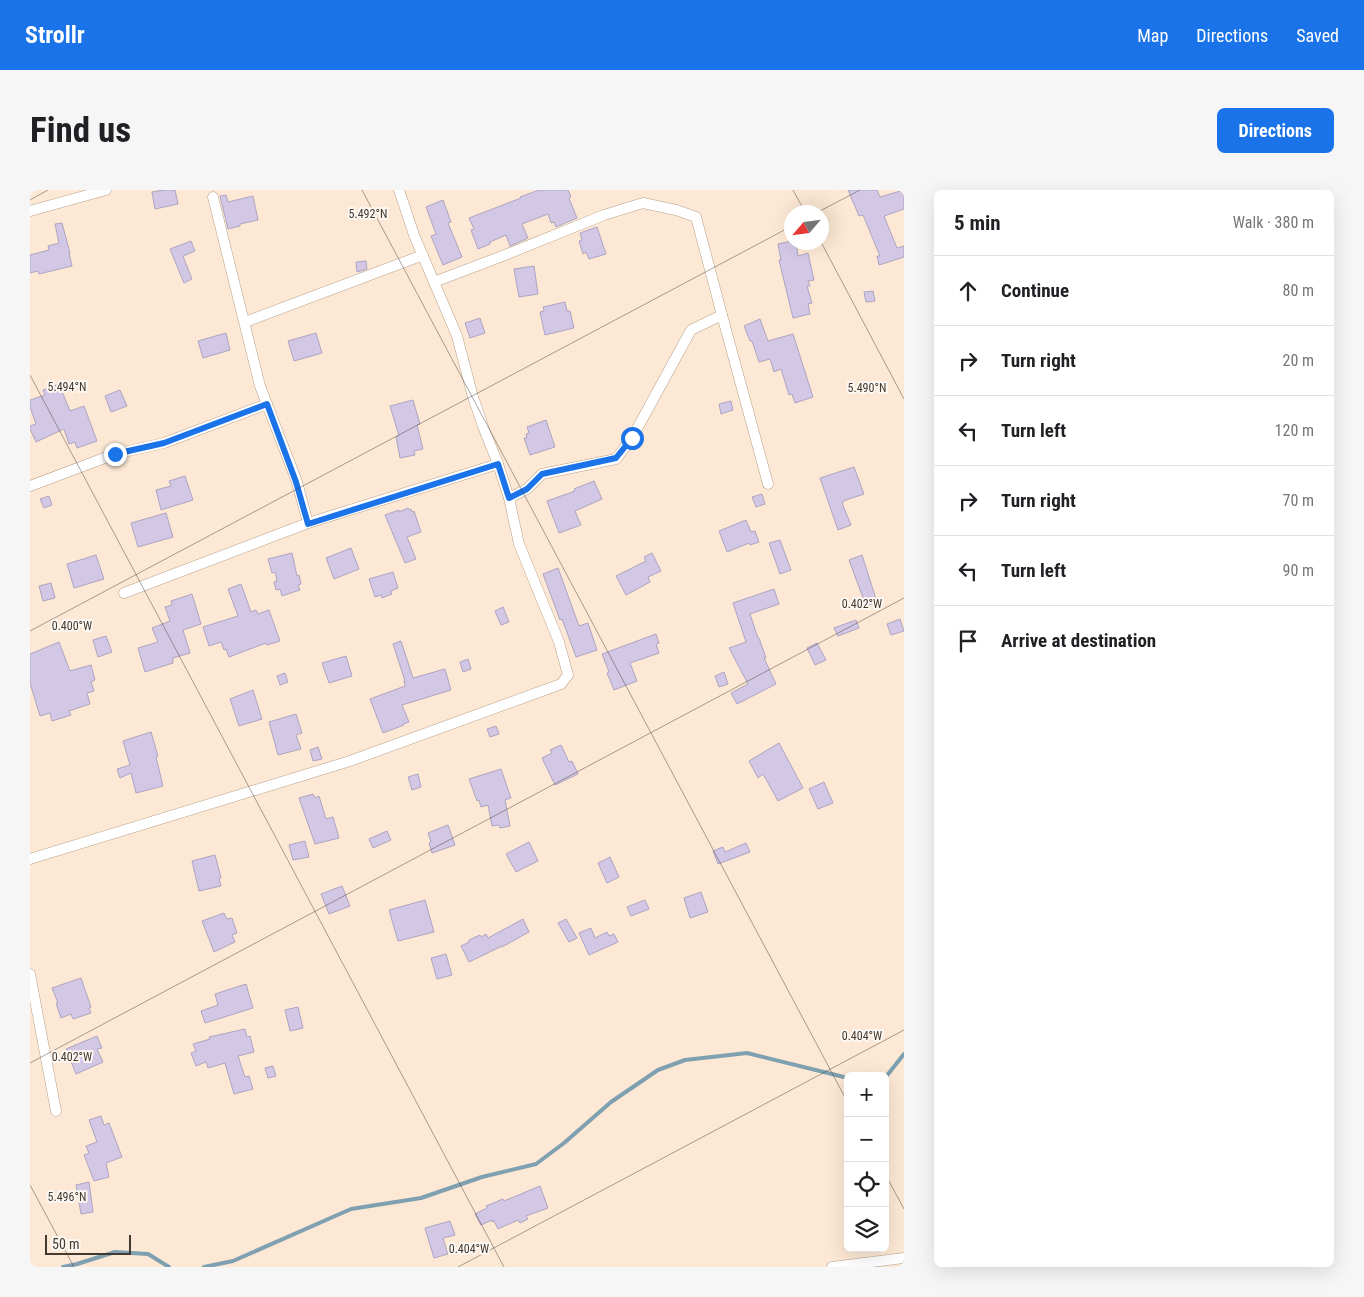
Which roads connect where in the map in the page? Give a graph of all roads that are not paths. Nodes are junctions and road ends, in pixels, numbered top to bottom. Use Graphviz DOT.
graph roads {
  1 [pos="106,190"];
  2 [pos="400,190"];
  3 [pos="213,197"];
  4 [pos="30,211"];
  5 [pos="423,255"];
  6 [pos="434,282"];
  7 [pos="722,315"];
  8 [pos="245,322"];
  9 [pos="267,404"];
  10 [pos="498,464"];
  11 [pos="768,484"];
  12 [pos="30,486"];
  13 [pos="509,498"];
  14 [pos="308,524"];
  15 [pos="124,593"];
  16 [pos="30,859"];
  17 [pos="30,974"];
  18 [pos="56,1111"];
  19 [pos="904,1258"];
  20 [pos="832,1267"];
  1 -- 4 [label="street"];
  2 -- 5 [label="street"];
  3 -- 8 [label="street"];
  5 -- 6 [label="street"];
  5 -- 8 [label="street"];
  6 -- 7 [label="street"];
  6 -- 10 [label="street"];
  7 -- 11 [label="street"];
  7 -- 13 [label="street"];
  8 -- 9 [label="street"];
  9 -- 12 [label="street"];
  9 -- 14 [label="street"];
  10 -- 13 [label="street"];
  10 -- 14 [label="street"];
  13 -- 16 [label="street"];
  14 -- 15 [label="street"];
  17 -- 18 [label="street"];
  19 -- 20 [label="street"];
}
